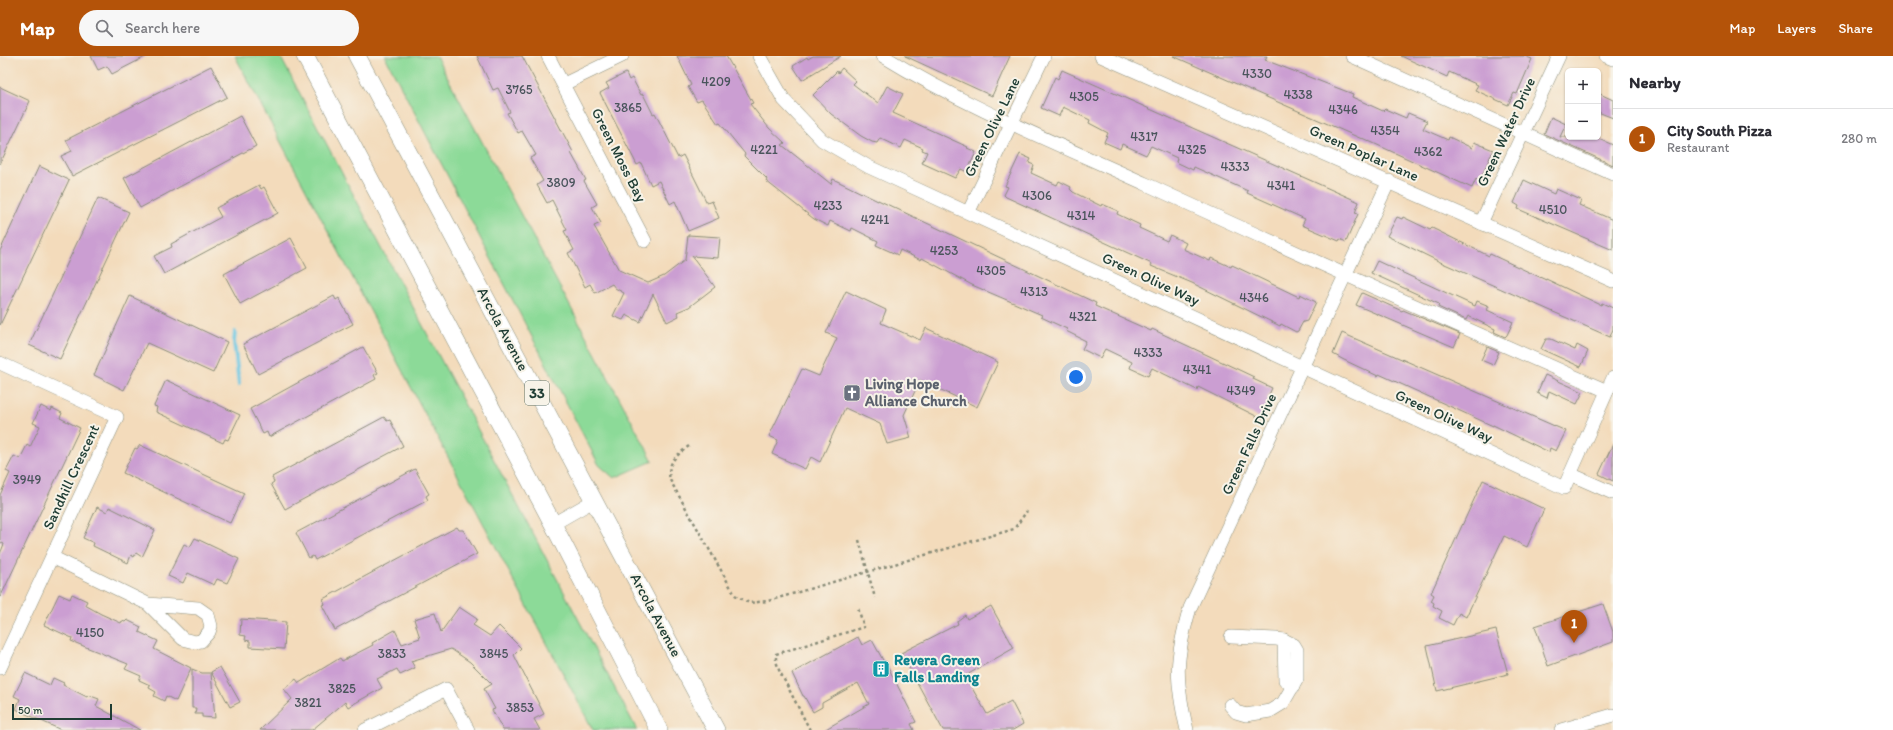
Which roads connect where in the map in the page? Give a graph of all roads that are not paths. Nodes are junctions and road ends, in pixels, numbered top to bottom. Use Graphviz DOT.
graph roads {
  1 [pos="305,56"];
  2 [pos="357,56"];
  3 [pos="548,56"];
  4 [pos="622,56"];
  5 [pos="759,56"];
  6 [pos="883,56"];
  7 [pos="1044,56"];
  8 [pos="1101,56"];
  9 [pos="1352,56"];
  10 [pos="1559,56"];
  11 [pos="1606,56"];
  12 [pos="1613,59"];
  13 [pos="564,84"];
  14 [pos="1011,122"];
  15 [pos="1523,133"];
  16 [pos="1613,174"];
  17 [pos="1389,181"];
  18 [pos="969,212"];
  19 [pos="1481,223"];
  20 [pos="645,241"];
  21 [pos="1344,276"];
  22 [pos="1613,281"];
  23 [pos="0,362"];
  24 [pos="1302,368"];
  25 [pos="1613,378"];
  26 [pos="1607,391"];
  27 [pos="1570,474"];
  28 [pos="1613,493"];
  29 [pos="595,500"];
  30 [pos="553,524"];
  31 [pos="52,557"];
  32 [pos="148,604"];
  33 [pos="1231,637"];
  34 [pos="0,668"];
  35 [pos="1230,705"];
  36 [pos="1613,715"];
  37 [pos="365,730"];
  38 [pos="468,730"];
  39 [pos="659,730"];
  40 [pos="716,730"];
  41 [pos="1187,730"];
  42 [pos="1561,730"];
  1 -- 30 [label="main road"];
  2 -- 29 [label="main road, Arcola Avenue / 33"];
  3 -- 13 [label="street, Green Moss Bay"];
  4 -- 13 [label="street"];
  5 -- 18 [label="street, Green Olive Way"];
  6 -- 14 [label="street"];
  7 -- 14 [label="street, Green Olive Lane"];
  8 -- 17 [label="street, Green Poplar Lane"];
  9 -- 15 [label="street"];
  10 -- 15 [label="street, Green Water Drive"];
  11 -- 12 [label="street"];
  13 -- 20 [label="street, Green Moss Bay"];
  14 -- 18 [label="street, Green Olive Lane"];
  14 -- 21 [label="street"];
  15 -- 16 [label="street"];
  15 -- 19 [label="street, Green Water Drive"];
  17 -- 19 [label="street, Green Poplar Lane"];
  17 -- 21 [label="street, Green Falls Drive"];
  18 -- 24 [label="street, Green Olive Way"];
  19 -- 22 [label="street, Green Poplar Lane"];
  21 -- 24 [label="street, Green Falls Drive"];
  21 -- 26 [label="street"];
  23 -- 31 [label="street, Sandhill Crescent"];
  24 -- 27 [label="street, Green Olive Way"];
  24 -- 41 [label="street, Green Falls Drive"];
  25 -- 26 [label="street"];
  26 -- 27 [label="street"];
  27 -- 28 [label="street"];
  29 -- 30 [label="street"];
  29 -- 40 [label="main road, Arcola Avenue / 33"];
  30 -- 39 [label="main road"];
  31 -- 32 [label="street"];
  31 -- 34 [label="street, Sandhill Crescent"];
  33 -- 35 [label="street"];
  36 -- 42 [label="street"];
  37 -- 38 [label="street"];
}
